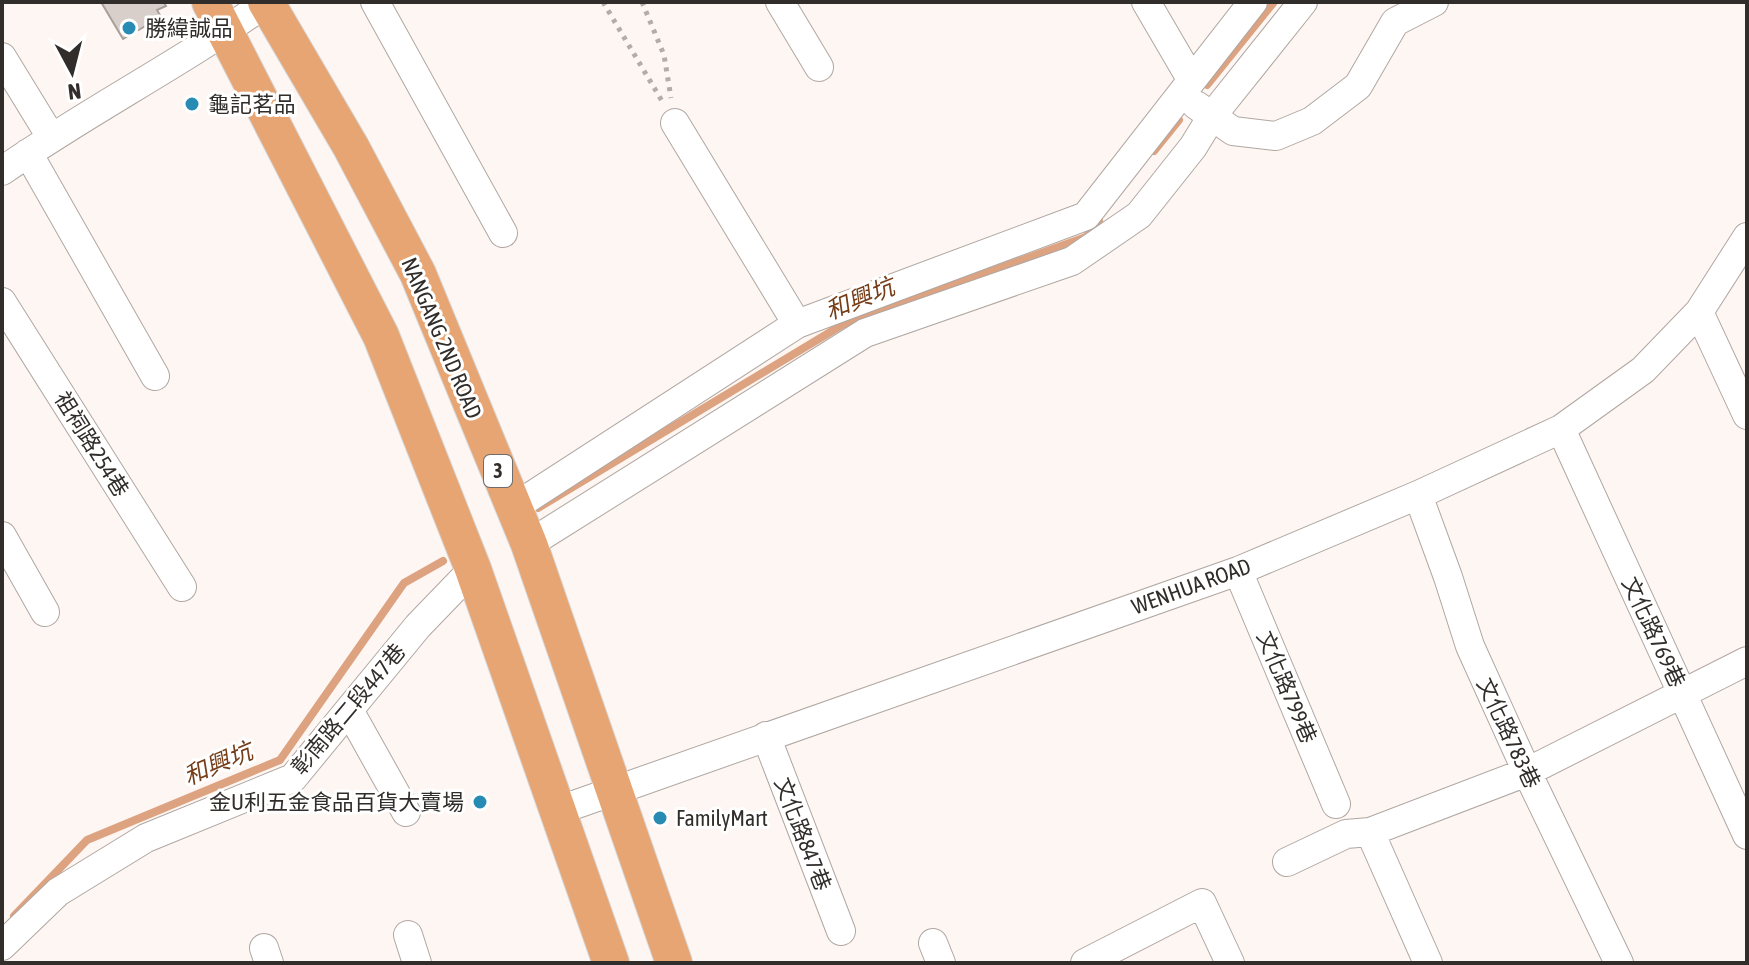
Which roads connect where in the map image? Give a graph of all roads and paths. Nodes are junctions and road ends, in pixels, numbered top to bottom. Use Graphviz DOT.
graph roads {
  1 [pos="267,2"];
  2 [pos="375,2"];
  3 [pos="603,2"];
  4 [pos="642,2"];
  5 [pos="780,2"];
  6 [pos="1146,2"];
  7 [pos="1253,2"];
  8 [pos="1303,2"];
  9 [pos="1434,2"];
  10 [pos="218,17"];
  11 [pos="2,57"];
  12 [pos="819,67"];
  13 [pos="1186,87"];
  14 [pos="1212,116"];
  15 [pos="675,123"];
  16 [pos="40,145"];
  17 [pos="2,171"];
  18 [pos="503,233"];
  19 [pos="1747,237"];
  20 [pos="2,302"];
  21 [pos="1699,312"];
  22 [pos="797,324"];
  23 [pos="155,376"];
  24 [pos="1747,415"];
  25 [pos="1561,429"];
  26 [pos="1418,495"];
  27 [pos="513,508"];
  28 [pos="2,536"];
  29 [pos="529,544"];
  30 [pos="473,569"];
  31 [pos="1238,571"];
  32 [pos="182,587"];
  33 [pos="45,612"];
  34 [pos="1747,661"];
  35 [pos="1682,695"];
  36 [pos="349,710"];
  37 [pos="766,736"];
  38 [pos="1527,772"];
  39 [pos="613,790"];
  40 [pos="1336,804"];
  41 [pos="557,811"];
  42 [pos="406,812"];
  43 [pos="1370,832"];
  44 [pos="1747,835"];
  45 [pos="1287,862"];
  46 [pos="841,931"];
  47 [pos="408,935"];
  48 [pos="2,946"];
  49 [pos="417,963"];
  50 [pos="611,963"];
  51 [pos="674,963"];
  52 [pos="1085,963"];
  53 [pos="1230,963"];
  54 [pos="1428,963"];
  55 [pos="1619,963"];
  1 -- 10 [label="street"];
  1 -- 27 [label="main road, NANGANG 2ND ROAD / 3"];
  2 -- 18 [label="street"];
  3 -- 15 [label="path"];
  4 -- 15 [label="path"];
  5 -- 12 [label="street"];
  6 -- 13 [label="street"];
  7 -- 13 [label="street"];
  8 -- 14 [label="street"];
  9 -- 14 [label="street"];
  10 -- 16 [label="street"];
  10 -- 30 [label="main road"];
  11 -- 16 [label="street"];
  13 -- 14 [label="street"];
  13 -- 22 [label="street"];
  14 -- 29 [label="street"];
  15 -- 22 [label="street"];
  16 -- 17 [label="street"];
  16 -- 23 [label="street"];
  19 -- 21 [label="street, WENHUA ROAD"];
  20 -- 32 [label="street, 祖祠路254巷"];
  21 -- 24 [label="street"];
  21 -- 25 [label="street, WENHUA ROAD"];
  22 -- 27 [label="street"];
  25 -- 26 [label="street, WENHUA ROAD"];
  25 -- 35 [label="street, 文化路769巷"];
  26 -- 31 [label="street, WENHUA ROAD"];
  26 -- 38 [label="street, 文化路783巷"];
  27 -- 29 [label="main road, NANGANG 2ND ROAD / 3"];
  28 -- 33 [label="street"];
  29 -- 39 [label="main road, NANGANG 2ND ROAD / 3"];
  30 -- 36 [label="street, 彰南路二段447巷"];
  30 -- 41 [label="main road"];
  31 -- 37 [label="street, WENHUA ROAD"];
  31 -- 40 [label="street, 文化路799巷"];
  34 -- 35 [label="street"];
  35 -- 38 [label="street"];
  35 -- 44 [label="street, 文化路769巷"];
  36 -- 42 [label="street"];
  36 -- 48 [label="street, 彰南路二段447巷"];
  37 -- 39 [label="street, WENHUA ROAD"];
  37 -- 46 [label="street, 文化路847巷"];
  38 -- 43 [label="street"];
  38 -- 55 [label="street, 文化路783巷"];
  39 -- 41 [label="street, WENHUA ROAD"];
  39 -- 51 [label="main road, NANGANG 2ND ROAD / 3"];
  41 -- 50 [label="main road"];
  43 -- 45 [label="street"];
  43 -- 54 [label="street"];
  47 -- 49 [label="street"];
  52 -- 53 [label="street"];
}
